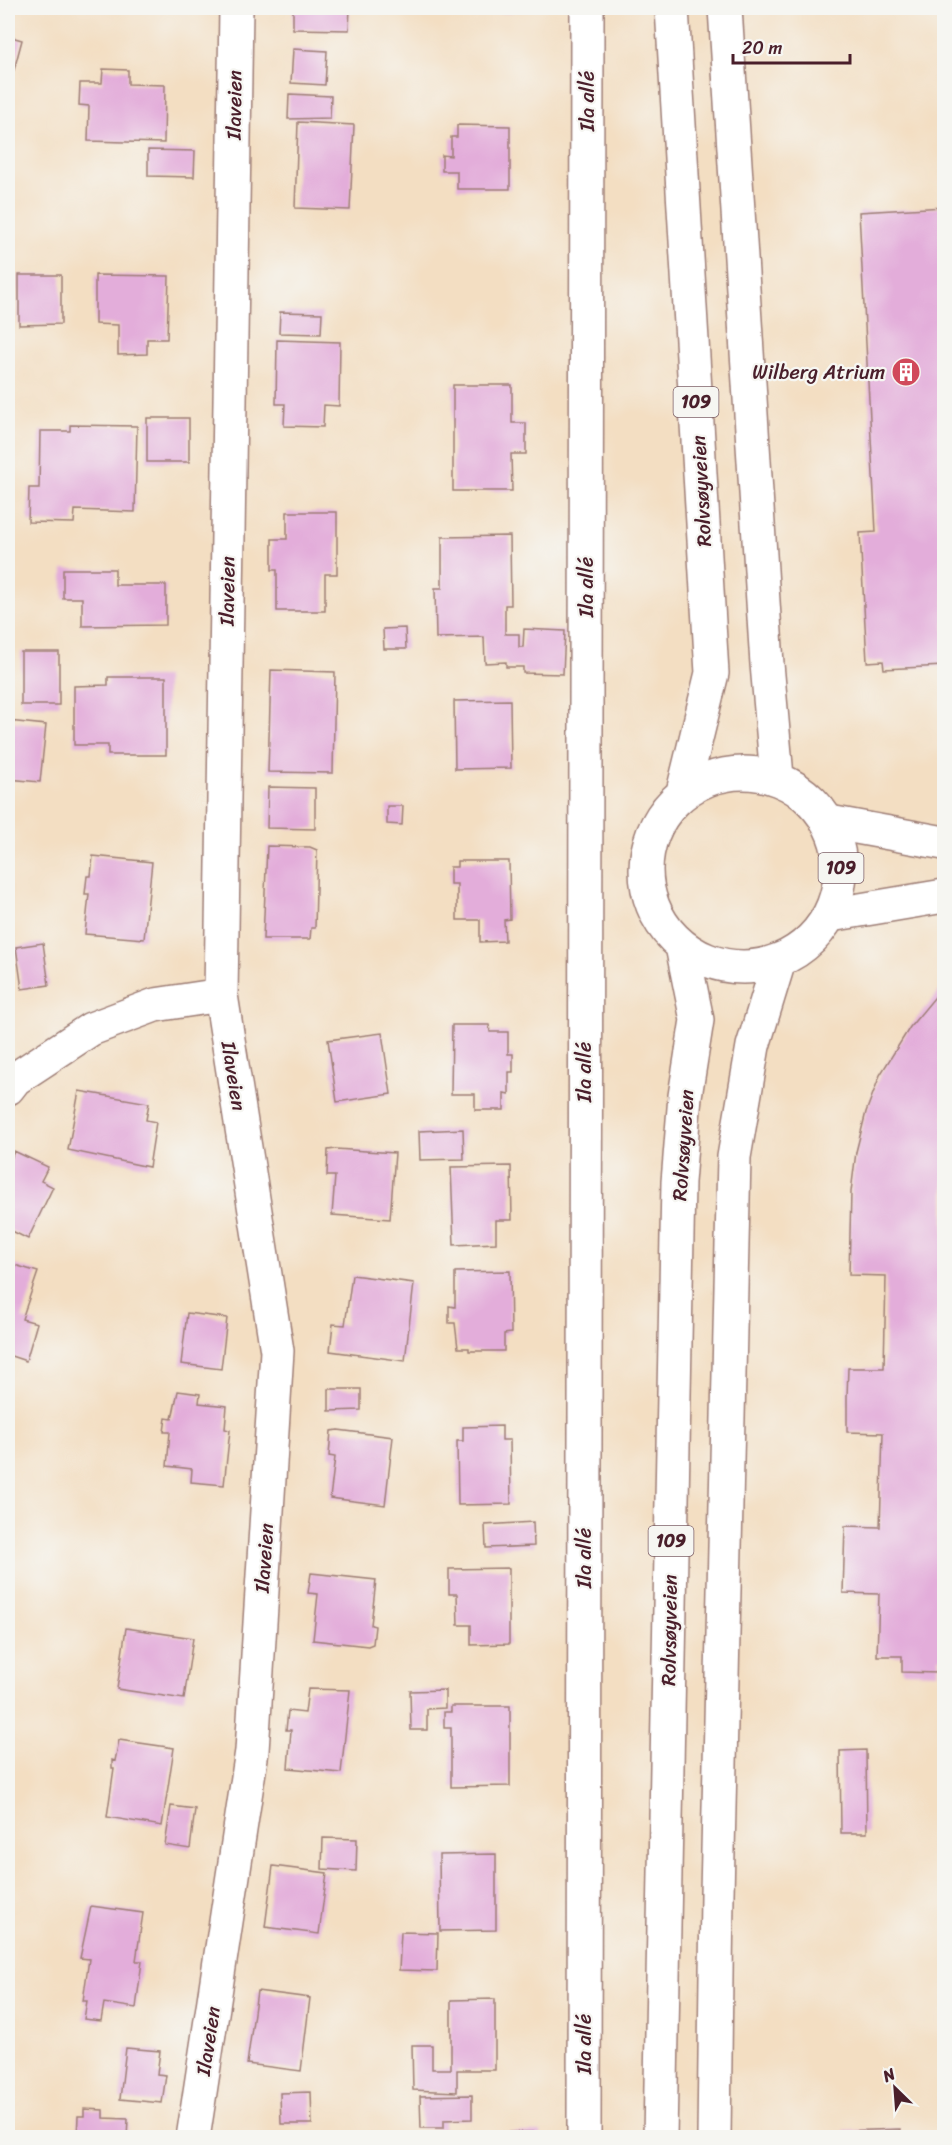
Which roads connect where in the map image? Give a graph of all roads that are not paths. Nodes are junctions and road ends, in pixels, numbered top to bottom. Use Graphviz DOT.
graph roads {
  1 [pos="236,8"];
  2 [pos="587,8"];
  3 [pos="672,8"];
  4 [pos="725,8"];
  5 [pos="777,777"];
  6 [pos="683,792"];
  7 [pos="829,822"];
  8 [pos="945,843"];
  9 [pos="945,896"];
  10 [pos="830,915"];
  11 [pos="682,946"];
  12 [pos="779,960"];
  13 [pos="221,995"];
  14 [pos="8,1088"];
  15 [pos="193,2138"];
  16 [pos="584,2138"];
  17 [pos="660,2138"];
  18 [pos="714,2138"];
  1 -- 13 [label="street, Ilaveien"];
  2 -- 16 [label="street, Ila allé"];
  3 -- 6 [label="street, Rolvsøyveien / 109"];
  4 -- 5 [label="street"];
  5 -- 6 [label="street, 109"];
  5 -- 7 [label="street, 109"];
  6 -- 11 [label="street, 109"];
  7 -- 8 [label="street"];
  7 -- 10 [label="street, 109"];
  9 -- 10 [label="street"];
  10 -- 12 [label="street, 109"];
  11 -- 12 [label="street, 109"];
  11 -- 17 [label="street, Rolvsøyveien / 109"];
  12 -- 18 [label="street"];
  13 -- 14 [label="street"];
  13 -- 15 [label="street, Ilaveien"];
}
